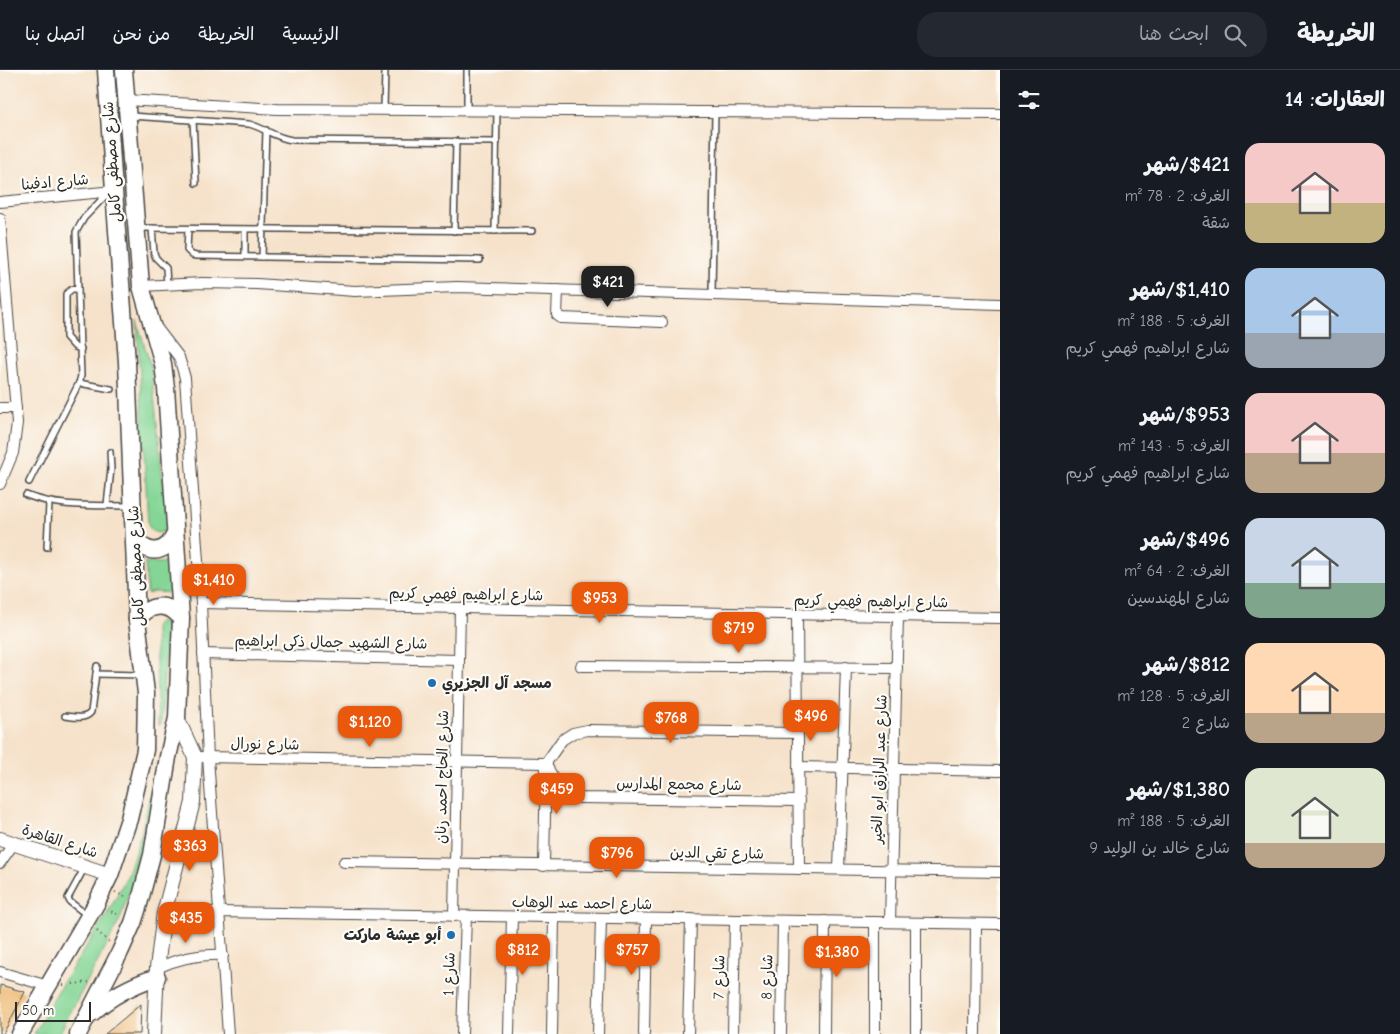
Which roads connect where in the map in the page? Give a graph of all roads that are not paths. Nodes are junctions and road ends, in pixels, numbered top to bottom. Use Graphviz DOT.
graph roads {
  1 [pos="106,70"];
  2 [pos="124,70"];
  3 [pos="385,70"];
  4 [pos="467,70"];
  5 [pos="126,108"];
  6 [pos="384,109"];
  7 [pos="467,110"];
  8 [pos="497,110"];
  9 [pos="715,112"];
  10 [pos="1000,114"];
  11 [pos="193,120"];
  12 [pos="266,130"];
  13 [pos="456,141"];
  14 [pos="497,142"];
  15 [pos="196,183"];
  16 [pos="111,192"];
  17 [pos="0,202"];
  18 [pos="0,218"];
  19 [pos="144,228"];
  20 [pos="188,229"];
  21 [pos="245,229"];
  22 [pos="263,229"];
  23 [pos="454,231"];
  24 [pos="495,231"];
  25 [pos="532,231"];
  26 [pos="1,241"];
  27 [pos="245,256"];
  28 [pos="262,257"];
  29 [pos="480,260"];
  30 [pos="167,285"];
  31 [pos="141,286"];
  32 [pos="78,289"];
  33 [pos="558,290"];
  34 [pos="712,294"];
  35 [pos="1000,304"];
  36 [pos="151,320"];
  37 [pos="662,322"];
  38 [pos="81,349"];
  39 [pos="80,382"];
  40 [pos="111,388"];
  41 [pos="0,408"];
  42 [pos="16,408"];
  43 [pos="110,452"];
  44 [pos="29,482"];
  45 [pos="0,484"];
  46 [pos="26,496"];
  47 [pos="49,502"];
  48 [pos="107,505"];
  49 [pos="133,506"];
  50 [pos="134,534"];
  51 [pos="175,534"];
  52 [pos="47,546"];
  53 [pos="201,603"];
  54 [pos="460,608"];
  55 [pos="797,615"];
  56 [pos="898,616"];
  57 [pos="181,618"];
  58 [pos="1000,618"];
  59 [pos="137,620"];
  60 [pos="202,654"];
  61 [pos="459,660"];
  62 [pos="97,666"];
  63 [pos="581,666"];
  64 [pos="798,667"];
  65 [pos="846,667"];
  66 [pos="897,668"];
  67 [pos="96,674"];
  68 [pos="144,675"];
  69 [pos="65,716"];
  70 [pos="177,718"];
  71 [pos="798,732"];
  72 [pos="201,757"];
  73 [pos="457,762"];
  74 [pos="546,764"];
  75 [pos="798,767"];
  76 [pos="842,768"];
  77 [pos="894,769"];
  78 [pos="1000,771"];
  79 [pos="799,801"];
  80 [pos="7,841"];
  81 [pos="344,862"];
  82 [pos="0,863"];
  83 [pos="455,864"];
  84 [pos="544,866"];
  85 [pos="86,867"];
  86 [pos="799,869"];
  87 [pos="839,870"];
  88 [pos="891,870"];
  89 [pos="1000,872"];
  90 [pos="107,881"];
  91 [pos="220,912"];
  92 [pos="164,913"];
  93 [pos="90,914"];
  94 [pos="454,916"];
  95 [pos="466,916"];
  96 [pos="512,916"];
  97 [pos="554,917"];
  98 [pos="601,918"];
  99 [pos="646,919"];
  100 [pos="691,919"];
  101 [pos="735,920"];
  102 [pos="783,921"];
  103 [pos="825,922"];
  104 [pos="876,922"];
  105 [pos="890,922"];
  106 [pos="916,923"];
  107 [pos="976,924"];
  108 [pos="1000,924"];
  109 [pos="223,955"];
  110 [pos="0,972"];
  111 [pos="157,972"];
  112 [pos="48,986"];
  113 [pos="81,1028"];
  114 [pos="20,1034"];
  115 [pos="154,1034"];
  116 [pos="228,1034"];
  117 [pos="462,1034"];
  118 [pos="509,1034"];
  119 [pos="552,1034"];
  120 [pos="598,1034"];
  121 [pos="644,1034"];
  122 [pos="688,1034"];
  123 [pos="733,1034"];
  124 [pos="781,1034"];
  125 [pos="824,1034"];
  126 [pos="875,1034"];
  127 [pos="916,1034"];
  128 [pos="974,1034"];
  1 -- 16 [label="main road, شارع مصطفى كامل"];
  2 -- 5 [label="main road, شارع مصطفى كامل"];
  3 -- 6 [label="lane"];
  4 -- 7 [label="lane"];
  5 -- 6 [label="street"];
  5 -- 11 [label="lane"];
  5 -- 19 [label="main road, شارع مصطفى كامل"];
  6 -- 7 [label="street"];
  7 -- 8 [label="street"];
  8 -- 9 [label="street"];
  8 -- 14 [label="lane"];
  9 -- 10 [label="street"];
  9 -- 34 [label="lane"];
  11 -- 12 [label="lane"];
  11 -- 15 [label="lane"];
  12 -- 13 [label="lane"];
  12 -- 22 [label="lane"];
  13 -- 14 [label="lane"];
  13 -- 23 [label="lane"];
  14 -- 24 [label="lane"];
  16 -- 17 [label="street, شارع ادفينا"];
  16 -- 32 [label="lane"];
  16 -- 49 [label="main road, شارع مصطفى كامل"];
  18 -- 26 [label="street"];
  19 -- 20 [label="lane"];
  19 -- 30 [label="lane"];
  19 -- 31 [label="main road, شارع مصطفى كامل"];
  20 -- 21 [label="lane"];
  20 -- 27 [label="lane"];
  21 -- 22 [label="lane"];
  21 -- 27 [label="lane"];
  22 -- 23 [label="lane"];
  22 -- 28 [label="lane"];
  23 -- 24 [label="lane"];
  24 -- 25 [label="lane"];
  26 -- 42 [label="street"];
  27 -- 28 [label="lane"];
  28 -- 29 [label="lane"];
  30 -- 31 [label="street"];
  30 -- 33 [label="street"];
  31 -- 36 [label="main road, شارع مصطفى كامل"];
  32 -- 38 [label="lane"];
  32 -- 38 [label="lane"];
  33 -- 34 [label="street"];
  33 -- 37 [label="street"];
  34 -- 35 [label="street"];
  36 -- 51 [label="main road, شارع مصطفى كامل"];
  36 -- 53 [label="street"];
  38 -- 39 [label="lane"];
  39 -- 40 [label="lane"];
  39 -- 44 [label="lane"];
  41 -- 42 [label="street"];
  42 -- 45 [label="street"];
  43 -- 48 [label="lane"];
  46 -- 47 [label="lane"];
  47 -- 48 [label="lane"];
  47 -- 52 [label="lane"];
  48 -- 49 [label="lane"];
  49 -- 50 [label="main road, شارع مصطفى كامل"];
  50 -- 51 [label="main road"];
  50 -- 59 [label="main road, شارع مصطفى كامل"];
  51 -- 57 [label="main road, شارع مصطفى كامل"];
  53 -- 54 [label="street, شارع ابراهيم فهمي كريم"];
  53 -- 60 [label="street"];
  54 -- 55 [label="street, شارع ابراهيم فهمي كريم"];
  54 -- 61 [label="street, شارع الحاج احمد رنان"];
  55 -- 56 [label="street, شارع ابراهيم فهمي كريم"];
  55 -- 64 [label="street"];
  56 -- 58 [label="street, شارع ابراهيم فهمي كريم"];
  56 -- 66 [label="street, شارع عبد الرازق ابو الخير"];
  57 -- 59 [label="main road"];
  57 -- 70 [label="main road, شارع مصطفى كامل"];
  59 -- 68 [label="main road, شارع مصطفى كامل"];
  60 -- 61 [label="street, شارع الشهيد جمال ذكى ابراهيم"];
  60 -- 72 [label="street"];
  61 -- 73 [label="street, شارع الحاج احمد رنان"];
  62 -- 67 [label="lane"];
  63 -- 64 [label="street"];
  64 -- 65 [label="street"];
  64 -- 71 [label="street"];
  65 -- 66 [label="street"];
  65 -- 76 [label="street"];
  66 -- 77 [label="street, شارع عبد الرازق ابو الخير"];
  67 -- 68 [label="lane"];
  67 -- 69 [label="lane"];
  68 -- 90 [label="main road, شارع مصطفى كامل"];
  70 -- 72 [label="main road"];
  70 -- 113 [label="main road, شارع مصطفى كامل"];
  71 -- 74 [label="street"];
  71 -- 75 [label="street"];
  72 -- 73 [label="street, شارع نورال"];
  72 -- 91 [label="street"];
  72 -- 92 [label="main road"];
  73 -- 74 [label="street, شارع نورال"];
  73 -- 83 [label="street, شارع الحاج احمد رنان"];
  74 -- 79 [label="street, شارع مجمع المدارس"];
  74 -- 84 [label="street"];
  75 -- 76 [label="street"];
  75 -- 79 [label="street"];
  76 -- 77 [label="street"];
  76 -- 87 [label="street"];
  77 -- 78 [label="street"];
  77 -- 88 [label="street, شارع عبد الرازق ابو الخير"];
  79 -- 86 [label="street"];
  80 -- 82 [label="street"];
  80 -- 85 [label="main road, شارع القاهرة"];
  81 -- 83 [label="street, شارع تقي الدين"];
  83 -- 84 [label="street, شارع تقي الدين"];
  83 -- 94 [label="street, شارع الحاج احمد رنان"];
  84 -- 86 [label="street, شارع تقي الدين"];
  85 -- 90 [label="main road, شارع القاهرة"];
  85 -- 93 [label="lane"];
  86 -- 87 [label="street, شارع تقي الدين"];
  87 -- 88 [label="street, شارع تقي الدين"];
  88 -- 89 [label="street, شارع تقي الدين"];
  88 -- 105 [label="street, شارع عبد الرازق ابو الخير"];
  90 -- 93 [label="main road, شارع مصطفى كامل"];
  91 -- 92 [label="street, شارع احمد عبد الوهاب"];
  91 -- 94 [label="street, شارع احمد عبد الوهاب"];
  91 -- 109 [label="street"];
  92 -- 111 [label="main road"];
  93 -- 112 [label="main road, شارع مصطفى كامل"];
  94 -- 95 [label="street, شارع احمد عبد الوهاب"];
  95 -- 96 [label="street, شارع احمد عبد الوهاب"];
  95 -- 117 [label="street, شارع 1"];
  96 -- 97 [label="street, شارع احمد عبد الوهاب"];
  96 -- 118 [label="street"];
  97 -- 98 [label="street, شارع احمد عبد الوهاب"];
  97 -- 119 [label="street"];
  98 -- 99 [label="street, شارع احمد عبد الوهاب"];
  98 -- 120 [label="street"];
  99 -- 100 [label="street, شارع احمد عبد الوهاب"];
  99 -- 121 [label="street"];
  100 -- 101 [label="street, شارع احمد عبد الوهاب"];
  100 -- 122 [label="street"];
  101 -- 102 [label="street, شارع احمد عبد الوهاب"];
  101 -- 123 [label="street, شارع 7"];
  102 -- 103 [label="street, شارع احمد عبد الوهاب"];
  102 -- 124 [label="street, شارع 8"];
  103 -- 104 [label="street, شارع احمد عبد الوهاب"];
  103 -- 125 [label="street"];
  104 -- 105 [label="street, شارع احمد عبد الوهاب"];
  104 -- 126 [label="street"];
  105 -- 106 [label="street, شارع احمد عبد الوهاب"];
  106 -- 107 [label="street, شارع احمد عبد الوهاب"];
  106 -- 127 [label="street"];
  107 -- 108 [label="street, شارع احمد عبد الوهاب"];
  107 -- 128 [label="street"];
  109 -- 111 [label="street"];
  109 -- 116 [label="street"];
  110 -- 112 [label="street"];
  111 -- 113 [label="main road"];
  111 -- 115 [label="main road"];
  112 -- 114 [label="main road, شارع مصطفى كامل"];
}
